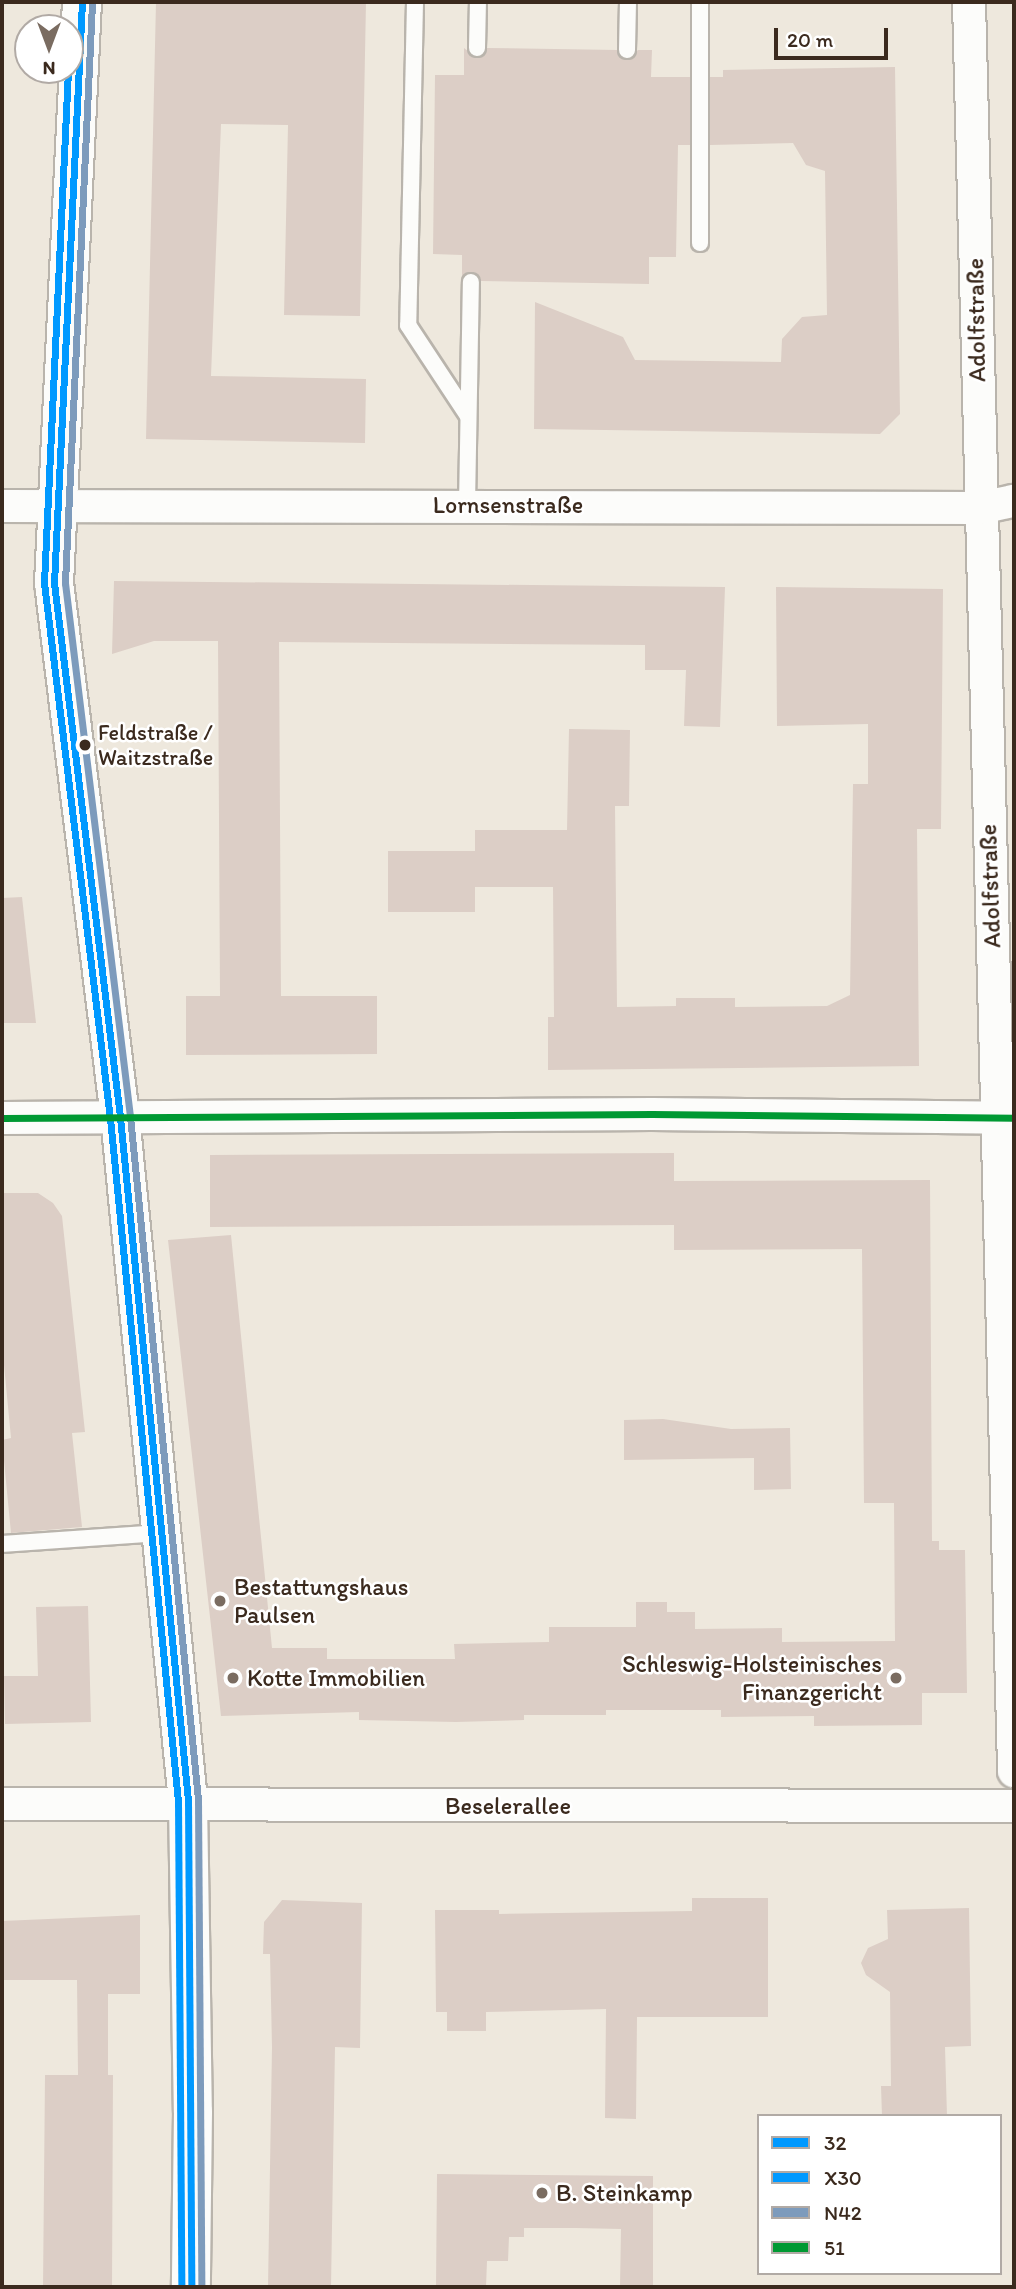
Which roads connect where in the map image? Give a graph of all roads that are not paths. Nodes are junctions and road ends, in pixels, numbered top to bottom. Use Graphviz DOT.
graph roads {
  1 [pos="82,2"];
  2 [pos="415,2"];
  3 [pos="478,2"];
  4 [pos="628,2"];
  5 [pos="699,2"];
  6 [pos="969,2"];
  7 [pos="477,48"];
  8 [pos="627,50"];
  9 [pos="699,243"];
  10 [pos="471,282"];
  11 [pos="468,416"];
  12 [pos="1014,501"];
  13 [pos="467,505"];
  14 [pos="2,506"];
  15 [pos="55,507"];
  16 [pos="980,508"];
  17 [pos="120,1117"];
  18 [pos="2,1118"];
  19 [pos="1005,1118"];
  20 [pos="160,1533"];
  21 [pos="2,1544"];
  22 [pos="1014,1771"];
  23 [pos="188,1801"];
  24 [pos="2,1804"];
  25 [pos="1014,1805"];
  26 [pos="191,2287"];
  1 -- 15 [label="street"];
  2 -- 11 [label="lane"];
  3 -- 7 [label="lane"];
  4 -- 8 [label="lane"];
  5 -- 9 [label="lane"];
  6 -- 16 [label="street, Adolfstraße"];
  10 -- 11 [label="lane"];
  11 -- 13 [label="lane"];
  12 -- 16 [label="street, Lornsenstraße"];
  13 -- 15 [label="street, Lornsenstraße"];
  13 -- 16 [label="street, Lornsenstraße"];
  14 -- 15 [label="street, Lornsenstraße"];
  15 -- 17 [label="street"];
  16 -- 19 [label="street, Adolfstraße"];
  17 -- 18 [label="street"];
  17 -- 19 [label="street"];
  17 -- 20 [label="street"];
  19 -- 22 [label="street, Adolfstraße"];
  20 -- 21 [label="lane"];
  20 -- 23 [label="street"];
  23 -- 24 [label="street, Beselerallee"];
  23 -- 25 [label="street, Beselerallee"];
  23 -- 26 [label="street"];
}
